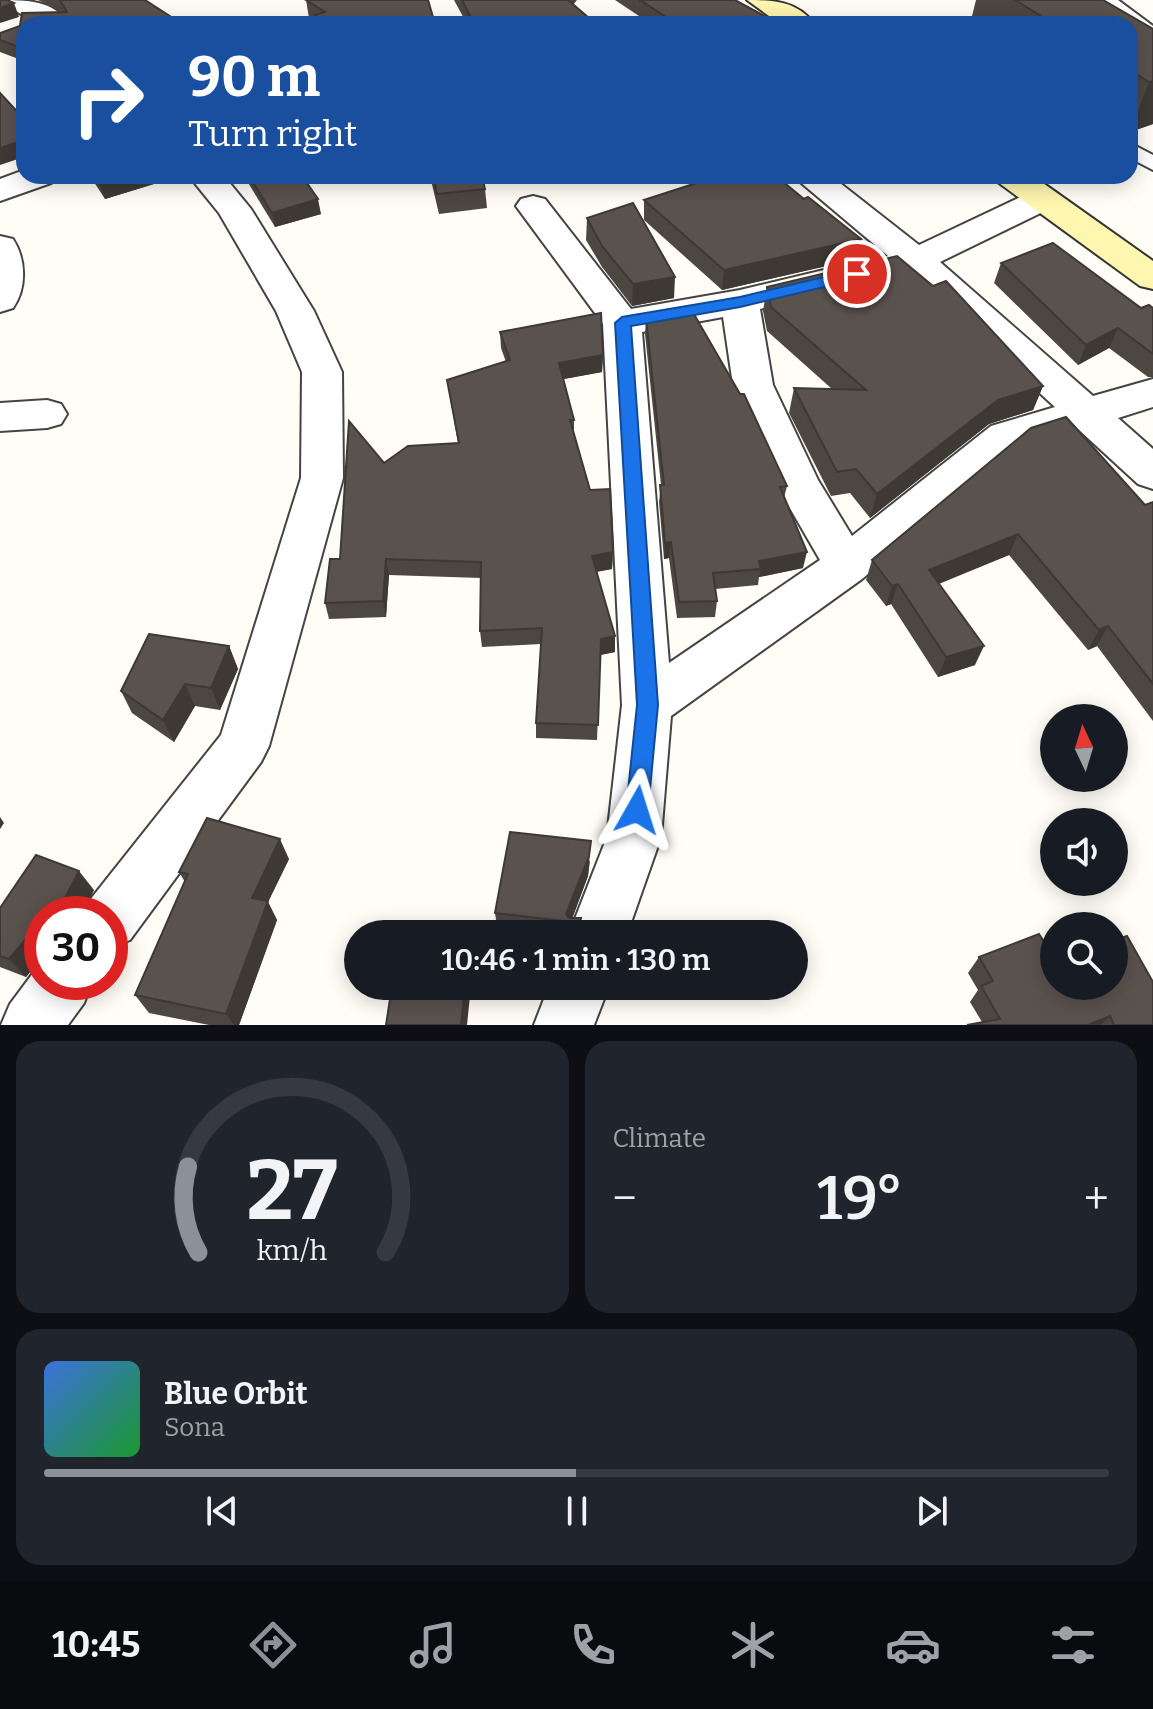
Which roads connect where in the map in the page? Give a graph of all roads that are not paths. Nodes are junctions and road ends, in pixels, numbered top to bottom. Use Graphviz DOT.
graph roads {
  1 [pos="12,0"];
  2 [pos="761,0"];
  3 [pos="1108,0"];
  4 [pos="29,16"];
  5 [pos="787,16"];
  6 [pos="1129,16"];
  7 [pos="213,184"];
  8 [pos="820,184"];
  9 [pos="1022,184"];
  10 [pos="1043,199"];
  11 [pos="533,206"];
  12 [pos="0,247"];
  13 [pos="916,260"];
  14 [pos="1153,278"];
  15 [pos="0,300"];
  16 [pos="740,302"];
  17 [pos="622,323"];
  18 [pos="1153,393"];
  19 [pos="1088,412"];
  20 [pos="47,414"];
  21 [pos="0,417"];
  22 [pos="1153,473"];
  23 [pos="846,566"];
  24 [pos="647,705"];
  25 [pos="128,896"];
  26 [pos="603,920"];
  27 [pos="50,1000"];
  28 [pos="574,1000"];
  29 [pos="31,1025"];
  30 [pos="564,1025"];
  1 -- 4 [label="street"];
  2 -- 5 [label="main road"];
  3 -- 6 [label="lane"];
  7 -- 25 [label="street"];
  8 -- 13 [label="street"];
  9 -- 10 [label="main road"];
  10 -- 13 [label="street"];
  10 -- 14 [label="main road"];
  11 -- 17 [label="street"];
  12 -- 15 [label="street"];
  13 -- 16 [label="street"];
  13 -- 19 [label="street"];
  16 -- 17 [label="street"];
  16 -- 23 [label="street"];
  17 -- 24 [label="street"];
  18 -- 19 [label="street"];
  19 -- 22 [label="street"];
  19 -- 23 [label="street"];
  20 -- 21 [label="street"];
  23 -- 24 [label="street"];
  24 -- 26 [label="street"];
  27 -- 29 [label="street"];
  28 -- 30 [label="street"];
}
